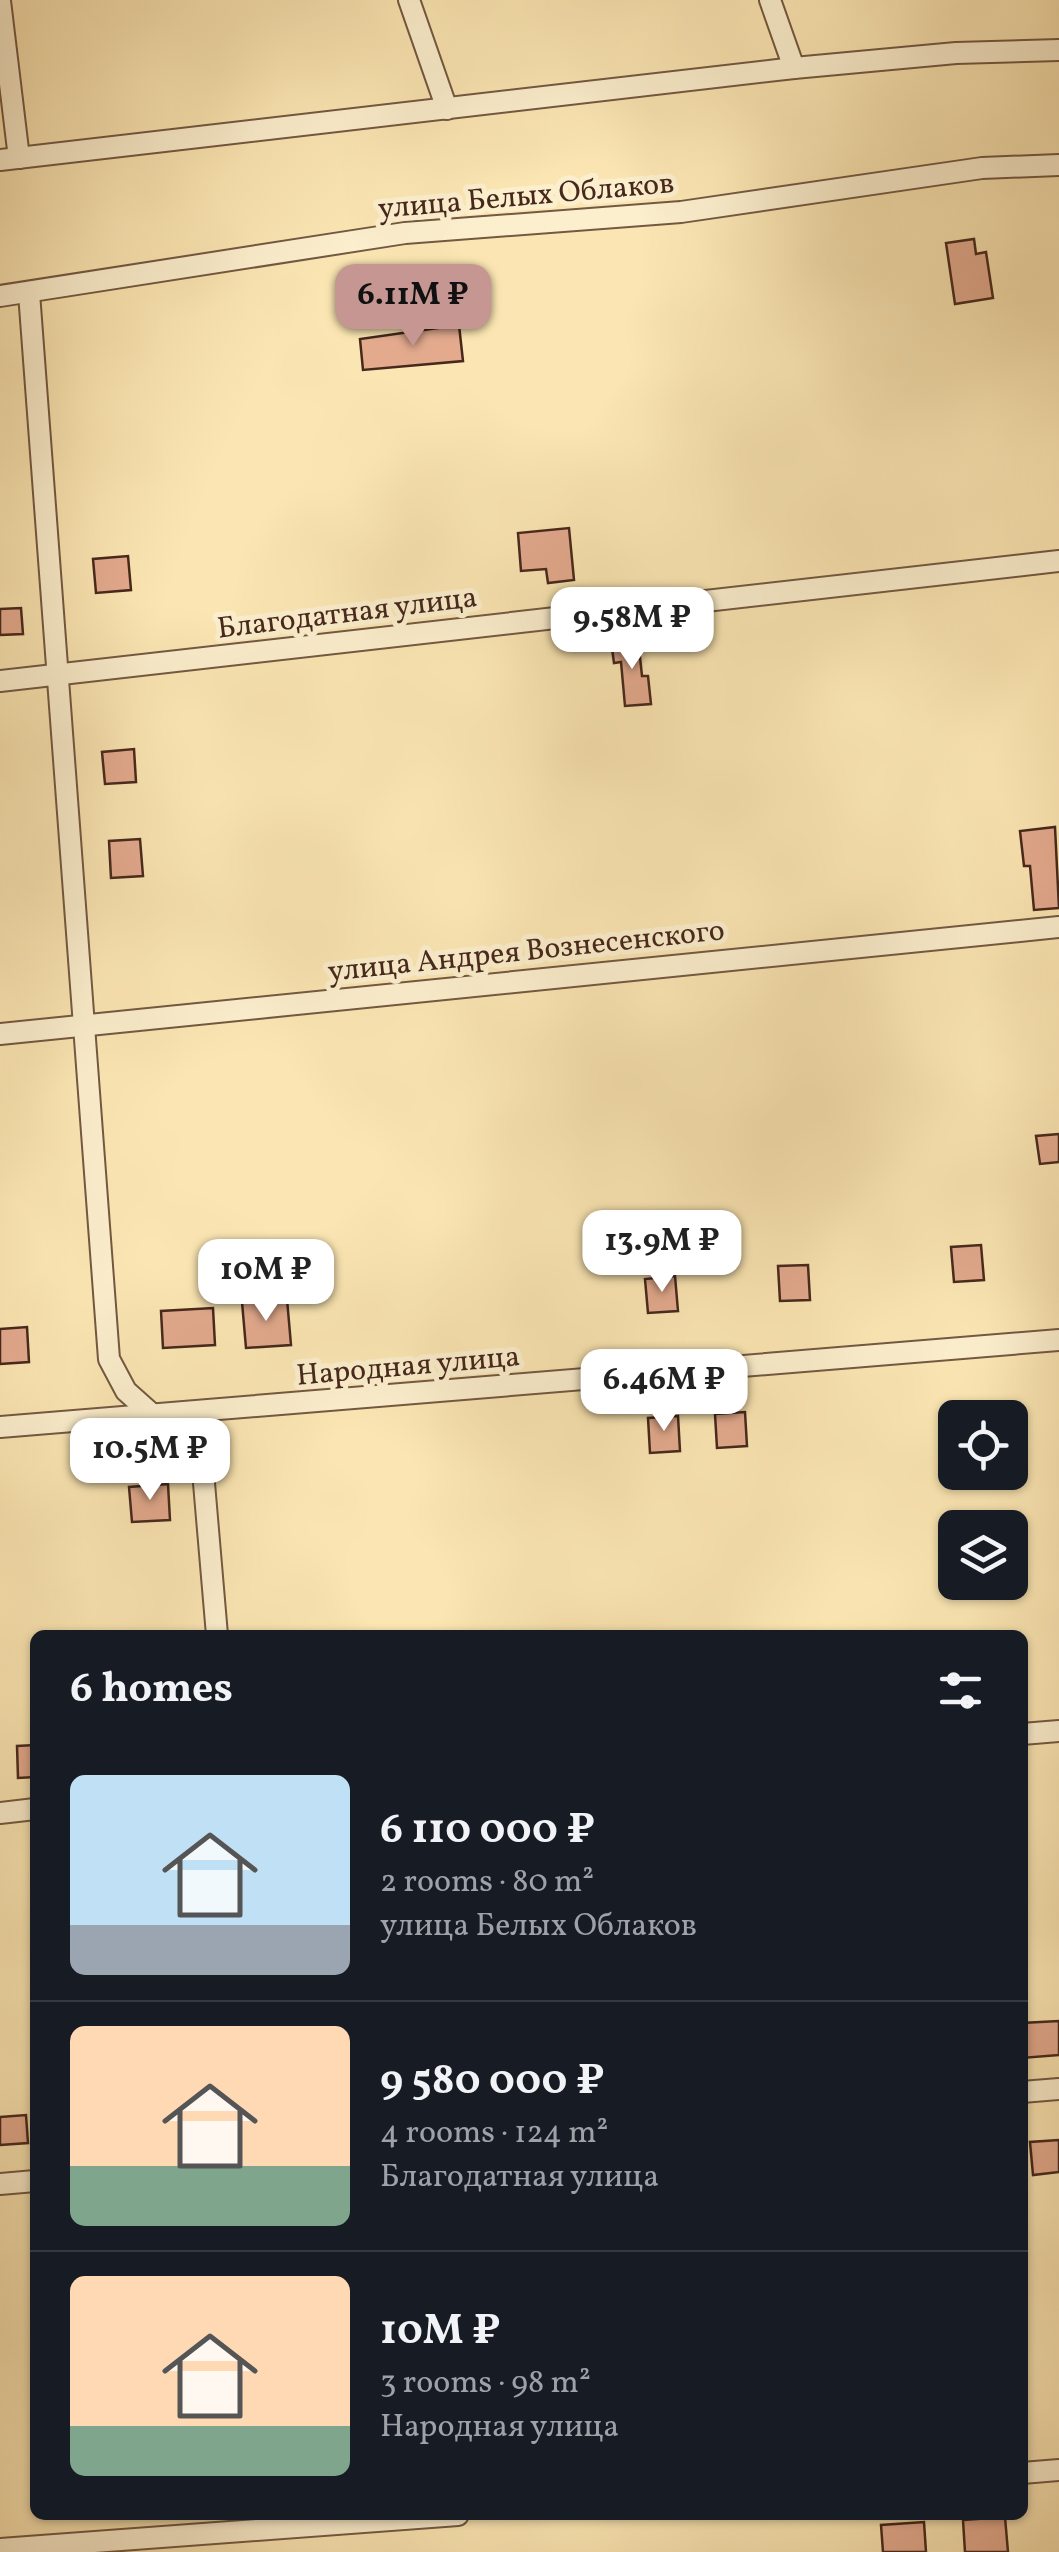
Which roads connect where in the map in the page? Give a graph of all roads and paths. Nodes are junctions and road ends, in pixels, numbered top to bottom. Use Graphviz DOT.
graph roads {
  1 [pos="409,0"];
  2 [pos="770,0"];
  3 [pos="0,1"];
  4 [pos="1059,50"];
  5 [pos="794,68"];
  6 [pos="447,109"];
  7 [pos="10,159"];
  8 [pos="1059,165"];
  9 [pos="29,292"];
  10 [pos="0,296"];
  11 [pos="1059,561"];
  12 [pos="60,675"];
  13 [pos="0,681"];
  14 [pos="1059,926"];
  15 [pos="83,1025"];
  16 [pos="0,1034"];
  17 [pos="1059,1340"];
  18 [pos="198,1413"];
  19 [pos="154,1416"];
  20 [pos="0,1427"];
  21 [pos="217,1630"];
  22 [pos="1059,1731"];
  23 [pos="1028,1734"];
  24 [pos="30,1809"];
  25 [pos="0,1812"];
  26 [pos="1059,2089"];
  27 [pos="1028,2092"];
  28 [pos="30,2181"];
  29 [pos="0,2184"];
  30 [pos="1059,2470"];
  31 [pos="1028,2473"];
  32 [pos="391,2520"];
  33 [pos="0,2549"];
  1 -- 6 [label="street"];
  2 -- 5 [label="street"];
  3 -- 7 [label="street"];
  4 -- 5 [label="street"];
  5 -- 6 [label="street"];
  6 -- 7 [label="street"];
  8 -- 9 [label="street, улица Белых Облаков"];
  9 -- 10 [label="street, улица Белых Облаков"];
  9 -- 12 [label="street"];
  11 -- 12 [label="street, Благодатная улица"];
  12 -- 13 [label="street, Благодатная улица"];
  12 -- 15 [label="street"];
  14 -- 15 [label="street, улица Андрея Вознесенского"];
  15 -- 16 [label="street, улица Андрея Вознесенского"];
  15 -- 19 [label="street"];
  17 -- 18 [label="street, Народная улица"];
  18 -- 19 [label="street, Народная улица"];
  18 -- 21 [label="street"];
  19 -- 20 [label="street, Народная улица"];
  22 -- 23 [label="street"];
  24 -- 25 [label="street"];
  26 -- 27 [label="street"];
  28 -- 29 [label="street"];
  30 -- 31 [label="street"];
  32 -- 33 [label="street"];
}
